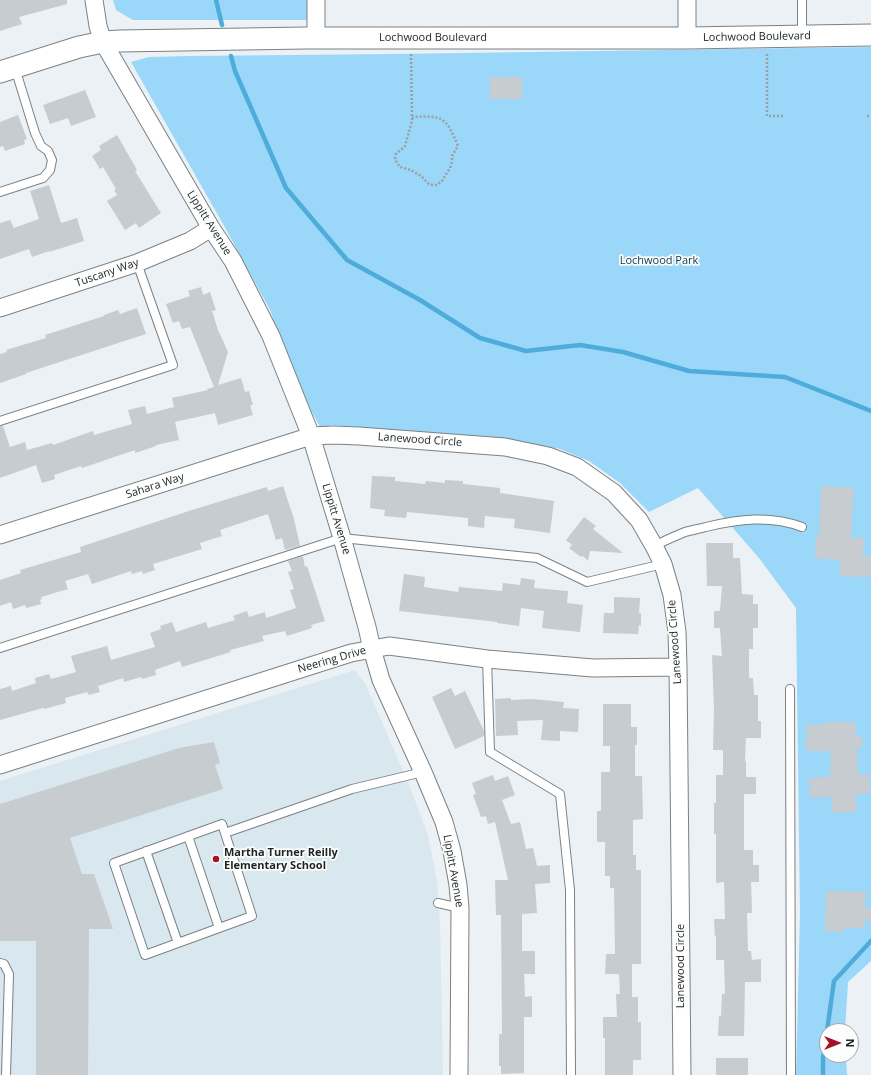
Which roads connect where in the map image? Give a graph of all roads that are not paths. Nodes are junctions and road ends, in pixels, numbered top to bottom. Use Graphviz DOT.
graph roads {
  1 [pos="94,0"];
  2 [pos="316,0"];
  3 [pos="687,0"];
  4 [pos="802,0"];
  5 [pos="871,35"];
  6 [pos="802,36"];
  7 [pos="316,38"];
  8 [pos="687,38"];
  9 [pos="103,42"];
  10 [pos="7,70"];
  11 [pos="0,192"];
  12 [pos="211,228"];
  13 [pos="137,263"];
  14 [pos="0,308"];
  15 [pos="0,421"];
  16 [pos="311,436"];
  17 [pos="802,527"];
  18 [pos="0,535"];
  19 [pos="342,538"];
  20 [pos="654,546"];
  21 [pos="663,564"];
  22 [pos="0,648"];
  23 [pos="372,649"];
  24 [pos="487,659"];
  25 [pos="678,667"];
  26 [pos="790,689"];
  27 [pos="0,765"];
  28 [pos="423,772"];
  29 [pos="225,833"];
  30 [pos="188,836"];
  31 [pos="146,851"];
  32 [pos="438,903"];
  33 [pos="460,908"];
  34 [pos="219,928"];
  35 [pos="178,943"];
  36 [pos="0,962"];
  37 [pos="6,1075"];
  38 [pos="459,1075"];
  39 [pos="571,1075"];
  40 [pos="682,1075"];
  41 [pos="791,1075"];
  1 -- 9 [label="street, Lippitt Avenue"];
  2 -- 7 [label="street"];
  3 -- 8 [label="street"];
  4 -- 6 [label="lane"];
  5 -- 6 [label="street, Lochwood Boulevard"];
  6 -- 8 [label="street, Lochwood Boulevard"];
  7 -- 8 [label="street, Lochwood Boulevard"];
  7 -- 9 [label="street, Lochwood Boulevard"];
  9 -- 10 [label="street, Lochwood Boulevard"];
  9 -- 12 [label="street, Lippitt Avenue"];
  10 -- 11 [label="lane"];
  12 -- 13 [label="street, Tuscany Way"];
  12 -- 16 [label="street, Lippitt Avenue"];
  13 -- 14 [label="street, Tuscany Way"];
  13 -- 15 [label="lane"];
  16 -- 18 [label="street, Sahara Way"];
  16 -- 19 [label="street, Lippitt Avenue"];
  16 -- 20 [label="street, Lanewood Circle"];
  17 -- 20 [label="lane"];
  19 -- 21 [label="lane"];
  19 -- 22 [label="lane"];
  19 -- 23 [label="street, Lippitt Avenue"];
  20 -- 21 [label="street, Lanewood Circle"];
  21 -- 25 [label="street, Lanewood Circle"];
  23 -- 24 [label="street, Neering Drive"];
  23 -- 27 [label="street, Neering Drive"];
  23 -- 28 [label="street, Lippitt Avenue"];
  24 -- 25 [label="street, Neering Drive"];
  24 -- 39 [label="lane"];
  25 -- 40 [label="street, Lanewood Circle"];
  26 -- 41 [label="lane"];
  28 -- 29 [label="lane"];
  28 -- 33 [label="street, Lippitt Avenue"];
  29 -- 30 [label="lane"];
  29 -- 34 [label="lane"];
  30 -- 31 [label="lane"];
  30 -- 34 [label="lane"];
  31 -- 35 [label="lane"];
  31 -- 35 [label="lane"];
  32 -- 33 [label="lane"];
  33 -- 38 [label="street, Lippitt Avenue"];
  34 -- 35 [label="lane"];
  36 -- 37 [label="lane"];
}
